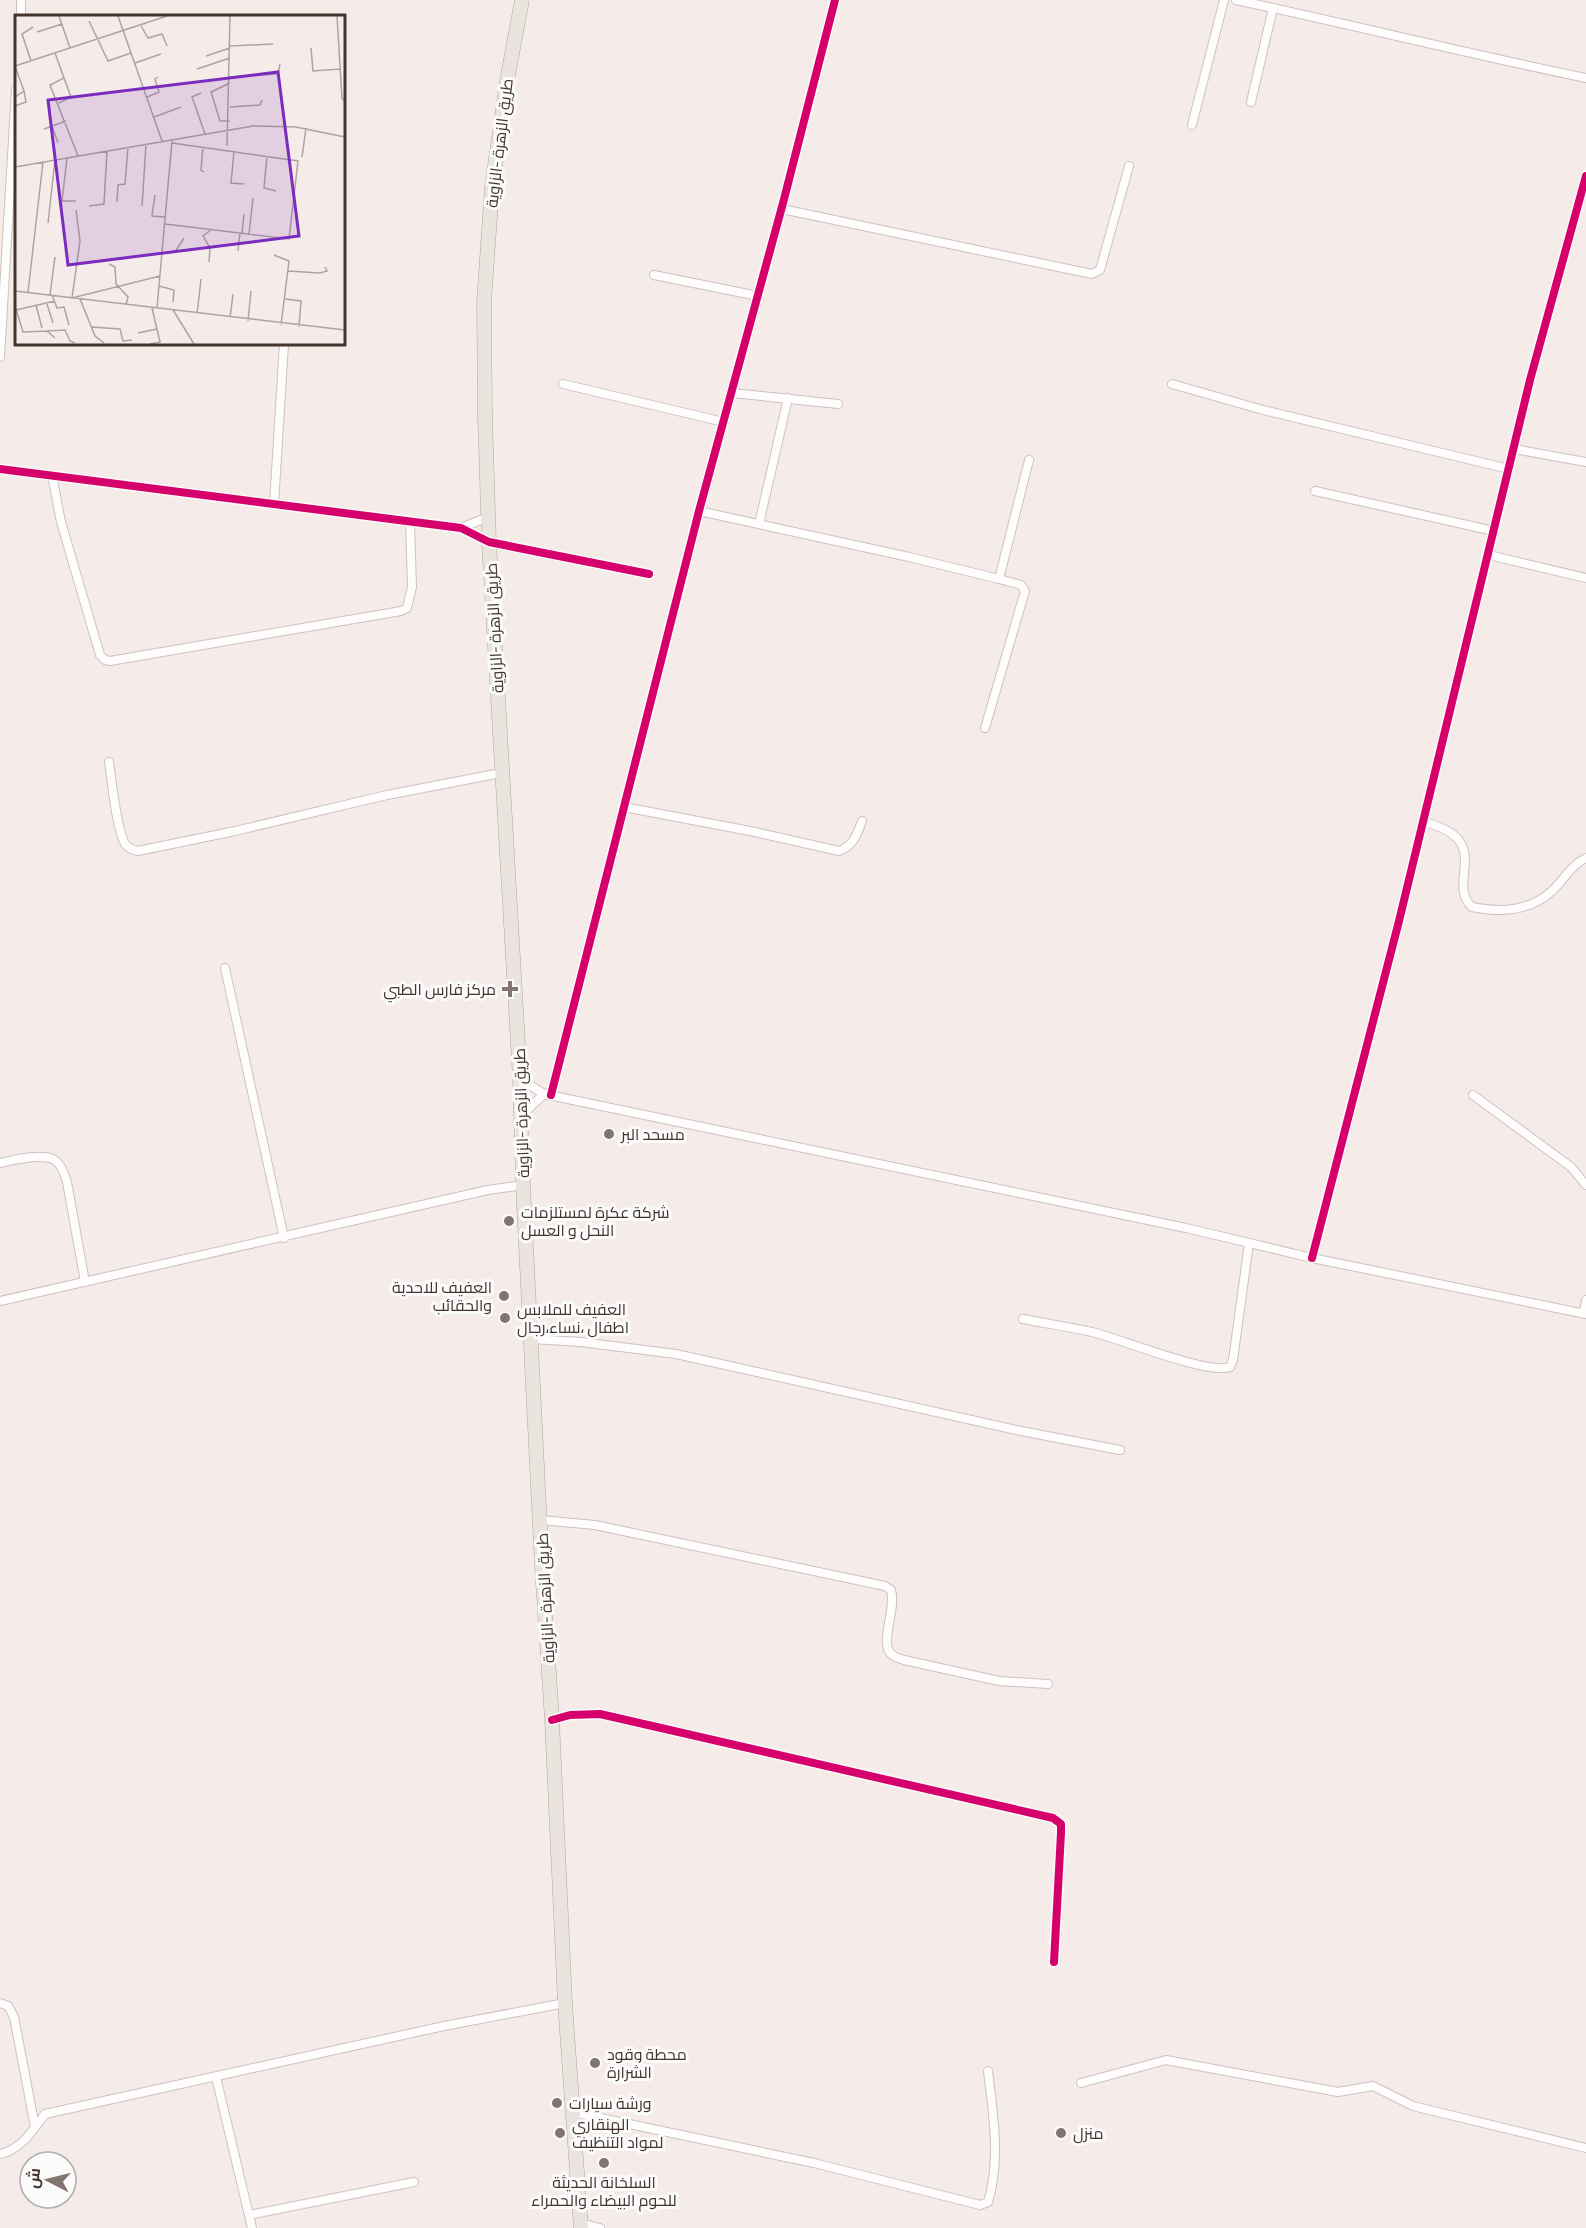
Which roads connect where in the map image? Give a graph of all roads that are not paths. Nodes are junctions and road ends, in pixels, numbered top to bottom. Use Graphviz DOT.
graph roads {
  1 [pos="522,0"];
  2 [pos="835,0"];
  3 [pos="1224,0"];
  4 [pos="1236,0"];
  5 [pos="1273,8"];
  6 [pos="1586,78"];
  7 [pos="1251,102"];
  8 [pos="15,106"];
  9 [pos="1192,125"];
  10 [pos="1129,166"];
  11 [pos="1586,176"];
  12 [pos="782,209"];
  13 [pos="654,275"];
  14 [pos="758,296"];
  15 [pos="285,345"];
  16 [pos="0,357"];
  17 [pos="562,384"];
  18 [pos="1172,384"];
  19 [pos="732,393"];
  20 [pos="788,398"];
  21 [pos="838,404"];
  22 [pos="724,422"];
  23 [pos="1514,449"];
  24 [pos="1029,460"];
  25 [pos="1586,462"];
  26 [pos="0,469"];
  27 [pos="1509,469"];
  28 [pos="52,475"];
  29 [pos="1315,491"];
  30 [pos="274,504"];
  31 [pos="699,511"];
  32 [pos="488,518"];
  33 [pos="410,522"];
  34 [pos="759,524"];
  35 [pos="462,528"];
  36 [pos="1494,531"];
  37 [pos="489,542"];
  38 [pos="1489,555"];
  39 [pos="649,574"];
  40 [pos="999,579"];
  41 [pos="1586,579"];
  42 [pos="985,728"];
  43 [pos="109,762"];
  44 [pos="501,773"];
  45 [pos="624,807"];
  46 [pos="862,821"];
  47 [pos="1424,822"];
  48 [pos="1586,858"];
  49 [pos="225,968"];
  50 [pos="520,1079"];
  51 [pos="547,1094"];
  52 [pos="1473,1095"];
  53 [pos="521,1116"];
  54 [pos="0,1163"];
  55 [pos="523,1185"];
  56 [pos="1586,1185"];
  57 [pos="284,1238"];
  58 [pos="1249,1242"];
  59 [pos="1312,1257"];
  60 [pos="85,1282"];
  61 [pos="1586,1300"];
  62 [pos="0,1301"];
  63 [pos="1585,1313"];
  64 [pos="1023,1319"];
  65 [pos="532,1339"];
  66 [pos="1120,1450"];
  67 [pos="541,1520"];
  68 [pos="1048,1684"];
  69 [pos="552,1720"];
  70 [pos="1054,1962"];
  71 [pos="0,2003"];
  72 [pos="565,2003"];
  73 [pos="988,2071"];
  74 [pos="216,2077"];
  75 [pos="1081,2083"];
  76 [pos="572,2112"];
  77 [pos="35,2127"];
  78 [pos="1586,2148"];
  79 [pos="0,2154"];
  80 [pos="414,2182"];
  81 [pos="249,2215"];
  82 [pos="581,2226"];
  83 [pos="252,2228"];
  84 [pos="600,2228"];
  1 -- 32 [label="main road, طريق الزهرة -الزاوية"];
  2 -- 12 [label="street"];
  3 -- 9 [label="street"];
  4 -- 5 [label="street"];
  5 -- 6 [label="street"];
  5 -- 7 [label="street"];
  8 -- 16 [label="street"];
  10 -- 12 [label="street"];
  11 -- 23 [label="street"];
  12 -- 14 [label="street"];
  13 -- 14 [label="street"];
  14 -- 19 [label="street"];
  15 -- 30 [label="street"];
  17 -- 22 [label="street"];
  18 -- 27 [label="street"];
  19 -- 20 [label="street"];
  19 -- 22 [label="street"];
  20 -- 21 [label="street"];
  20 -- 34 [label="street"];
  22 -- 31 [label="street"];
  23 -- 25 [label="street"];
  23 -- 27 [label="street"];
  24 -- 40 [label="street"];
  26 -- 28 [label="street"];
  27 -- 36 [label="street"];
  28 -- 30 [label="street"];
  28 -- 33 [label="street"];
  29 -- 36 [label="street"];
  30 -- 33 [label="street"];
  31 -- 34 [label="street"];
  31 -- 45 [label="street"];
  32 -- 35 [label="street"];
  32 -- 37 [label="main road, طريق الزهرة -الزاوية"];
  33 -- 35 [label="street"];
  34 -- 40 [label="street"];
  35 -- 37 [label="street"];
  36 -- 38 [label="street"];
  37 -- 39 [label="street"];
  37 -- 44 [label="main road, طريق الزهرة -الزاوية"];
  38 -- 41 [label="street"];
  38 -- 47 [label="street"];
  40 -- 42 [label="street"];
  43 -- 44 [label="street"];
  44 -- 50 [label="main road, طريق الزهرة -الزاوية"];
  45 -- 46 [label="street"];
  45 -- 51 [label="street"];
  47 -- 48 [label="street"];
  47 -- 59 [label="street"];
  49 -- 57 [label="street"];
  50 -- 51 [label="street"];
  50 -- 53 [label="main road, طريق الزهرة -الزاوية"];
  51 -- 53 [label="street"];
  51 -- 58 [label="street"];
  52 -- 56 [label="street"];
  53 -- 55 [label="main road, طريق الزهرة -الزاوية"];
  54 -- 60 [label="street"];
  55 -- 57 [label="street"];
  55 -- 65 [label="main road, طريق الزهرة -الزاوية"];
  57 -- 60 [label="street"];
  58 -- 59 [label="street"];
  58 -- 64 [label="street"];
  59 -- 63 [label="street"];
  60 -- 62 [label="street"];
  61 -- 63 [label="street"];
  65 -- 66 [label="street"];
  65 -- 67 [label="main road, طريق الزهرة -الزاوية"];
  67 -- 68 [label="street"];
  67 -- 69 [label="main road, طريق الزهرة -الزاوية"];
  69 -- 70 [label="street"];
  69 -- 72 [label="main road, طريق الزهرة -الزاوية"];
  71 -- 77 [label="street"];
  72 -- 74 [label="street"];
  72 -- 76 [label="main road, طريق الزهرة -الزاوية"];
  73 -- 76 [label="street"];
  74 -- 77 [label="street"];
  74 -- 81 [label="street"];
  75 -- 78 [label="street"];
  76 -- 82 [label="main road, طريق الزهرة -الزاوية"];
  77 -- 79 [label="street"];
  80 -- 81 [label="street"];
  81 -- 83 [label="street"];
  82 -- 84 [label="street"];
}
